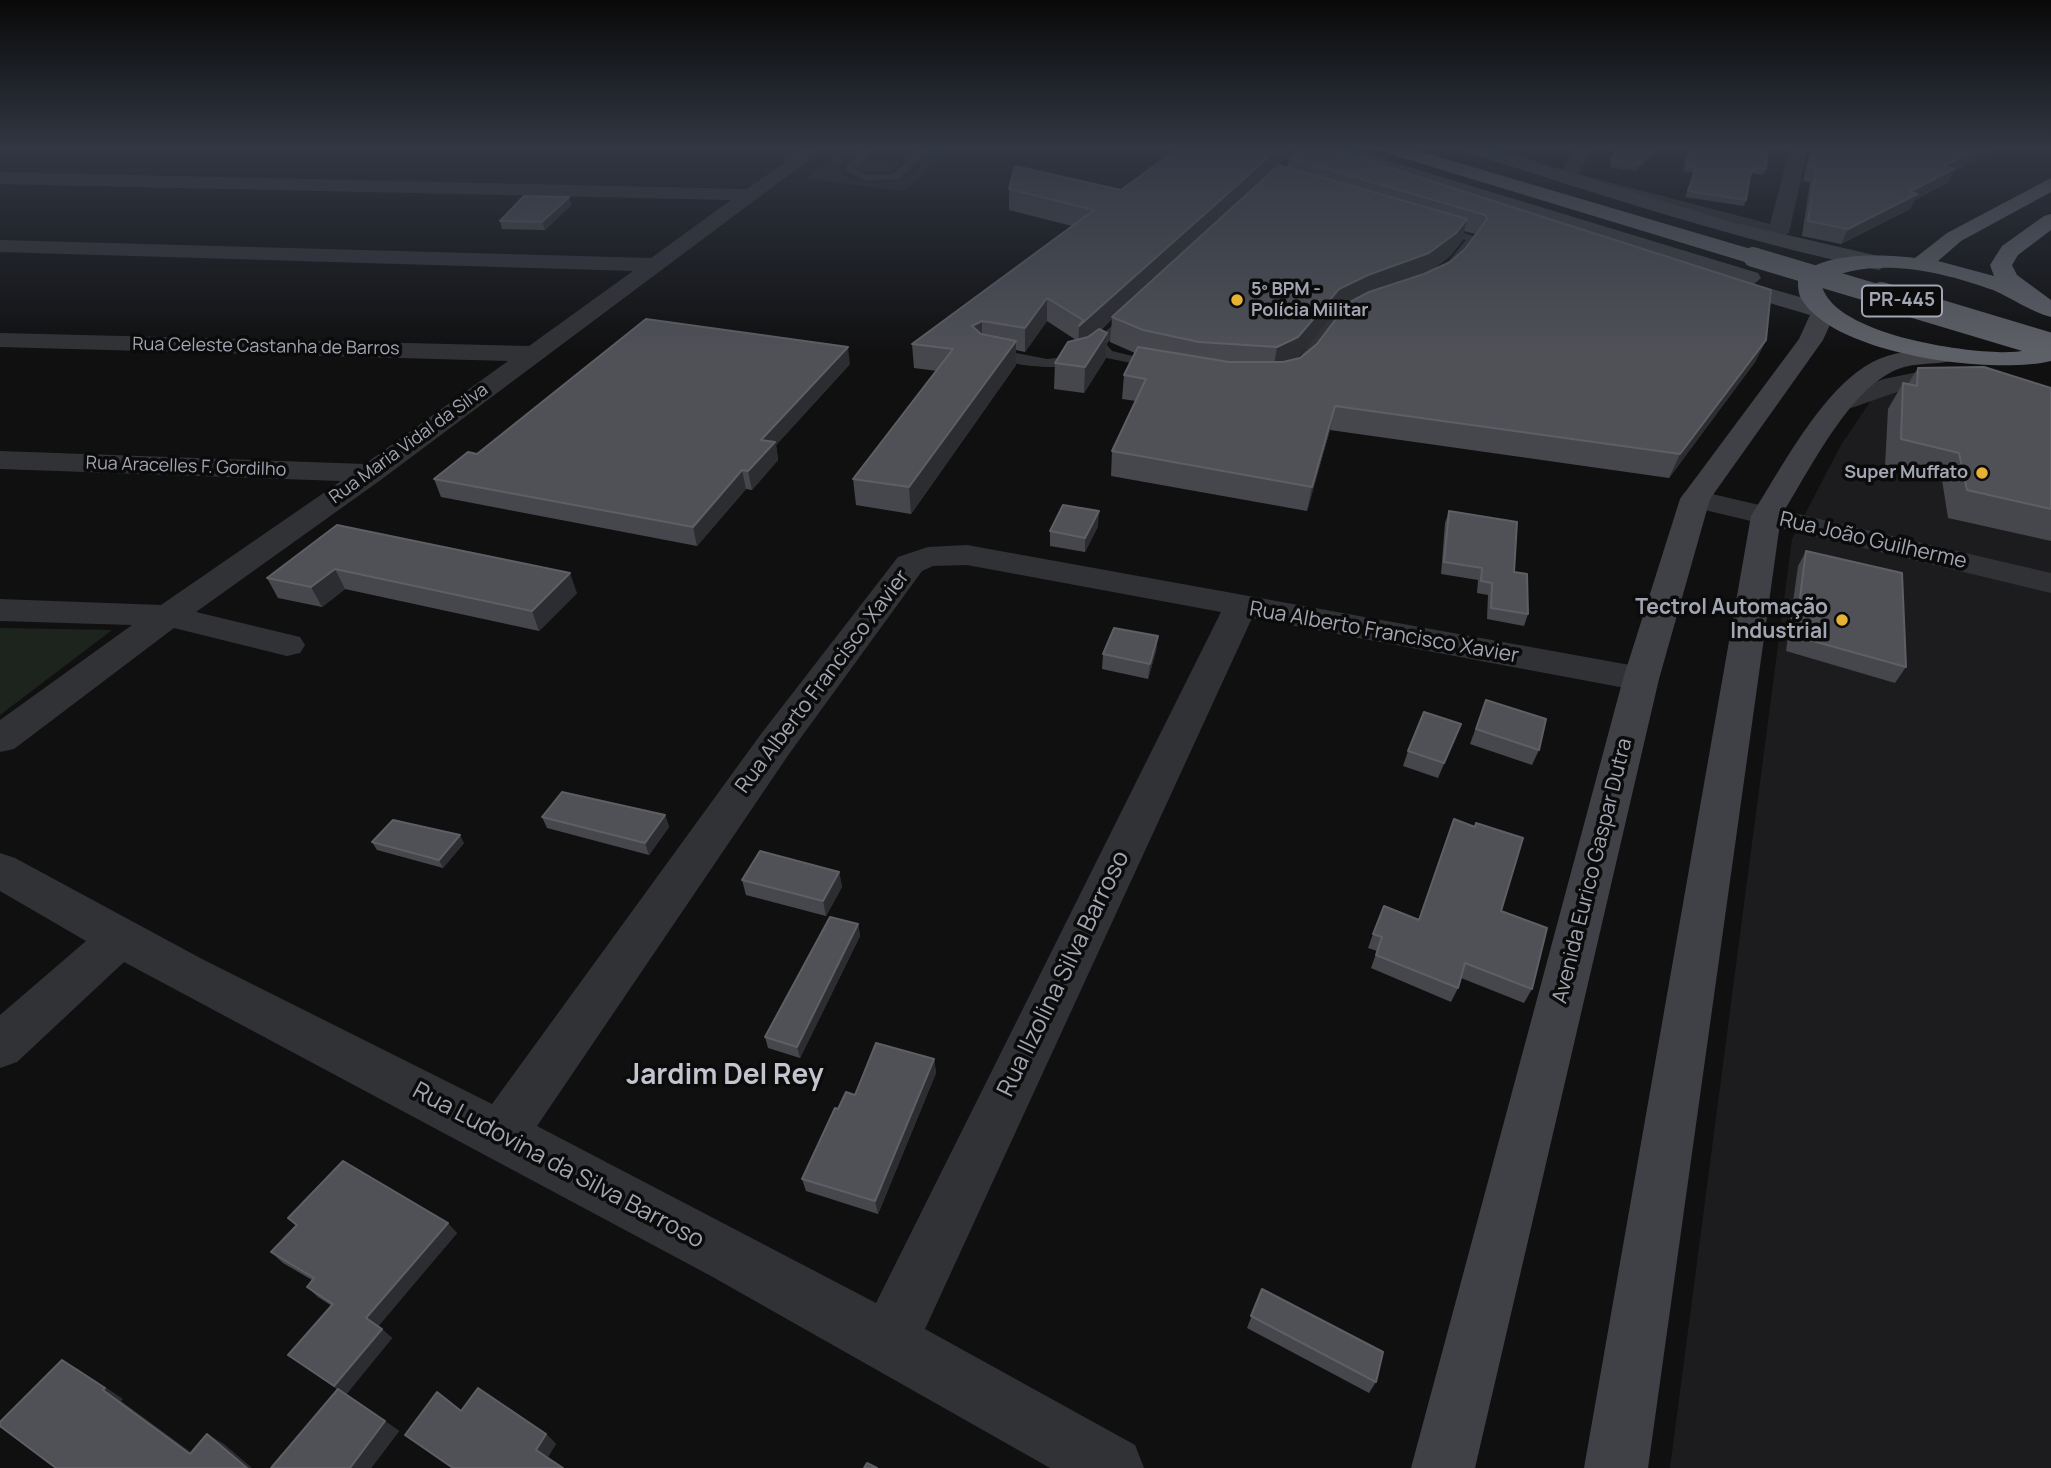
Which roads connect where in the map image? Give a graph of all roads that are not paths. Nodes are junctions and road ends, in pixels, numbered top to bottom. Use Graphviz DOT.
graph roads {
  1 [pos="721,216"];
  2 [pos="1513,216"];
  3 [pos="1628,216"];
  4 [pos="1639,216"];
  5 [pos="1691,216"];
  6 [pos="1712,216"];
  7 [pos="1782,216"];
  8 [pos="1993,216"];
  9 [pos="2051,220"];
  10 [pos="1420,223"];
  11 [pos="0,246"];
  12 [pos="1761,253"];
  13 [pos="1879,263"];
  14 [pos="652,265"];
  15 [pos="1919,266"];
  16 [pos="1438,276"];
  17 [pos="1375,301"];
  18 [pos="1817,302"];
  19 [pos="1138,307"];
  20 [pos="2048,309"];
  21 [pos="2051,335"];
  22 [pos="0,340"];
  23 [pos="1098,344"];
  24 [pos="2051,346"];
  25 [pos="982,351"];
  26 [pos="2051,353"];
  27 [pos="532,354"];
  28 [pos="1966,357"];
  29 [pos="1169,369"];
  30 [pos="1295,373"];
  31 [pos="2051,380"];
  32 [pos="2051,396"];
  33 [pos="1843,402"];
  34 [pos="0,460"];
  35 [pos="372,473"];
  36 [pos="1695,499"];
  37 [pos="1766,516"];
  38 [pos="2051,583"];
  39 [pos="1240,608"];
  40 [pos="0,610"];
  41 [pos="168,616"];
  42 [pos="287,645"];
  43 [pos="1641,679"];
  44 [pos="0,739"];
  45 [pos="0,870"];
  46 [pos="118,940"];
  47 [pos="0,1046"];
  48 [pos="501,1135"];
  49 [pos="889,1340"];
  50 [pos="1111,1468"];
  51 [pos="1443,1468"];
  52 [pos="1616,1468"];
  1 -- 14 [label="street, Rua Maria Vidal da Silva"];
  2 -- 18 [label="street"];
  3 -- 12 [label="highway, PR-445"];
  4 -- 12 [label="highway, PR-445"];
  5 -- 13 [label="street"];
  6 -- 7 [label="street"];
  8 -- 15 [label="highway"];
  9 -- 20 [label="highway"];
  10 -- 16 [label="lane"];
  11 -- 14 [label="street"];
  12 -- 21 [label="highway, PR-445"];
  12 -- 24 [label="highway, PR-445, bridge"];
  13 -- 15 [label="highway"];
  13 -- 18 [label="highway"];
  14 -- 27 [label="street, Rua Maria Vidal da Silva"];
  15 -- 20 [label="highway"];
  17 -- 30 [label="lane"];
  18 -- 28 [label="highway"];
  18 -- 36 [label="street, Avenida Eurico Gaspar Dutra"];
  19 -- 23 [label="lane"];
  22 -- 27 [label="street, Rua Celeste Castanha de Barros"];
  23 -- 25 [label="lane"];
  23 -- 29 [label="lane"];
  26 -- 28 [label="highway"];
  27 -- 35 [label="street, Rua Maria Vidal da Silva"];
  28 -- 31 [label="highway"];
  28 -- 33 [label="street"];
  32 -- 33 [label="street"];
  33 -- 37 [label="street"];
  34 -- 35 [label="street, Rua Aracelles F. Gordilho"];
  35 -- 41 [label="street, Rua Maria Vidal da Silva"];
  36 -- 37 [label="street, Rua João Guilherme"];
  36 -- 43 [label="street, Avenida Eurico Gaspar Dutra"];
  37 -- 38 [label="street, Rua João Guilherme"];
  37 -- 52 [label="street"];
  39 -- 43 [label="street, Rua Alberto Francisco Xavier"];
  39 -- 48 [label="street, Rua Alberto Francisco Xavier"];
  39 -- 49 [label="street, Rua Ilzolina Silva Barroso"];
  40 -- 41 [label="street"];
  41 -- 42 [label="street"];
  41 -- 44 [label="street, Rua Maria Vidal da Silva"];
  43 -- 51 [label="street, Avenida Eurico Gaspar Dutra"];
  45 -- 46 [label="street, Rua Ludovina da Silva Barroso"];
  46 -- 47 [label="street"];
  46 -- 48 [label="street, Rua Ludovina da Silva Barroso"];
  48 -- 49 [label="street, Rua Ludovina da Silva Barroso"];
  49 -- 50 [label="street, Rua Ludovina da Silva Barroso"];
}
